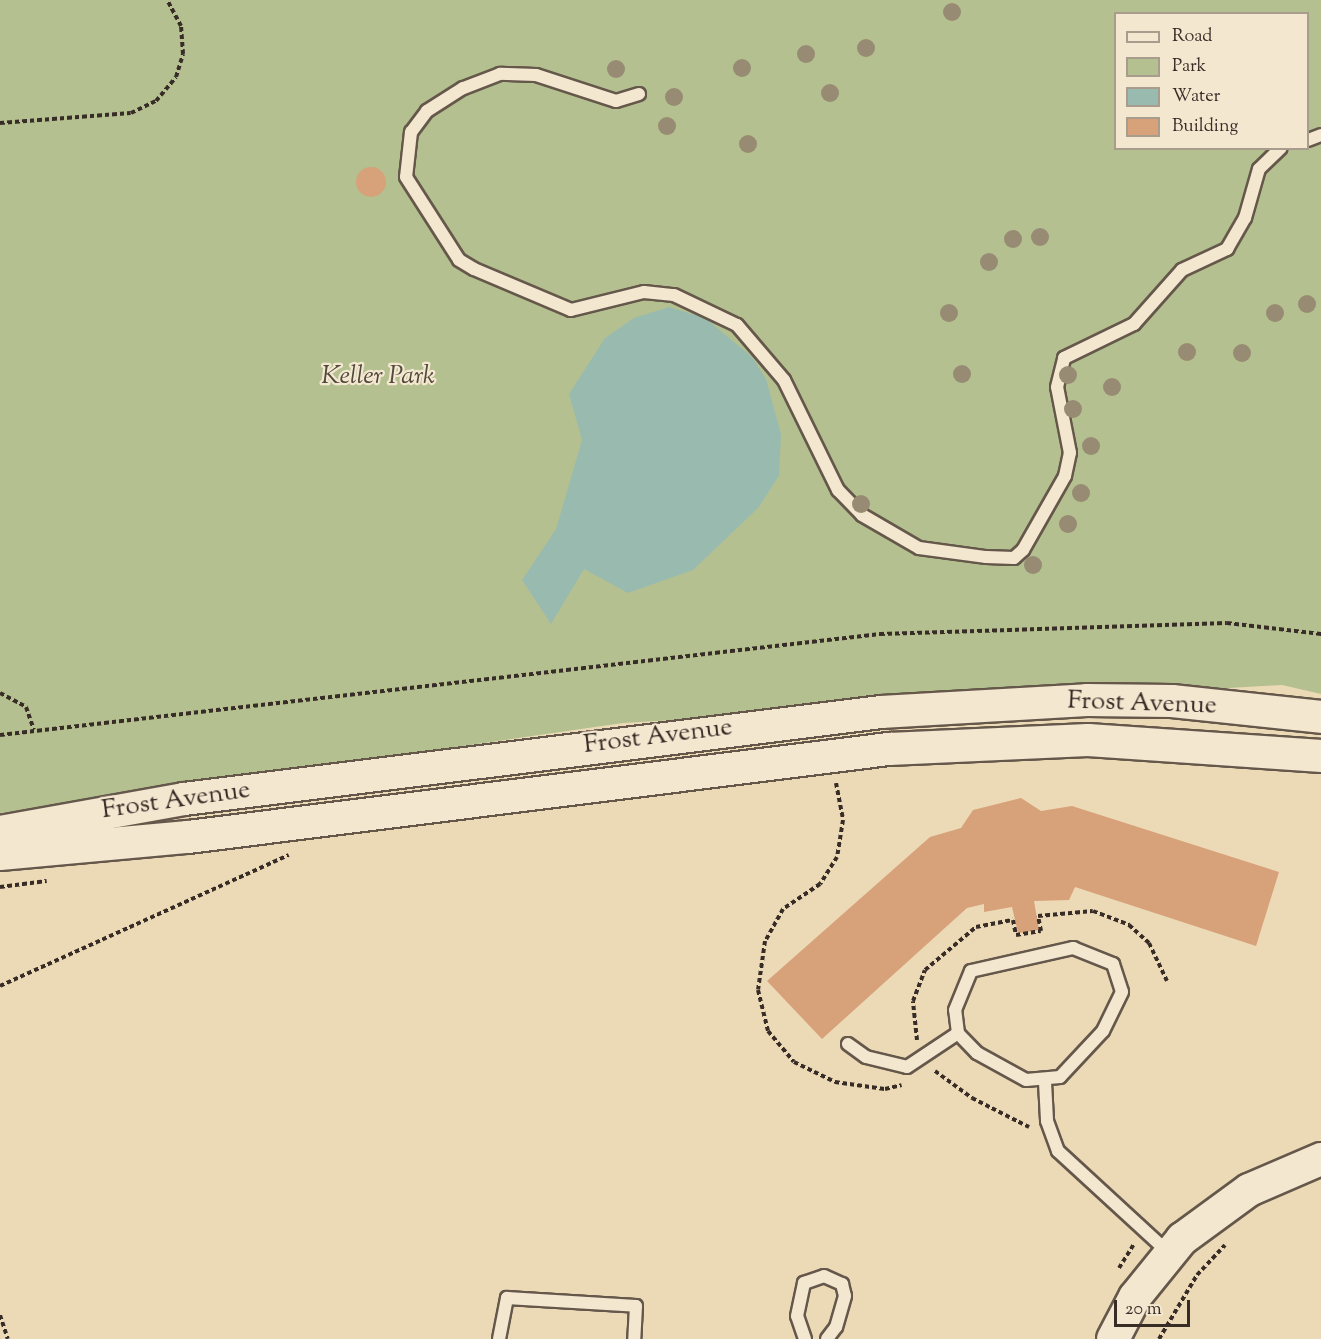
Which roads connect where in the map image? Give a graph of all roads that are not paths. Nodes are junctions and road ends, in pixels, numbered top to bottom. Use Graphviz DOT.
graph roads {
  1 [pos="639,94"];
  2 [pos="1279,150"];
  3 [pos="1321,717"];
  4 [pos="1321,756"];
  5 [pos="0,832"];
  6 [pos="0,854"];
  7 [pos="958,1033"];
  8 [pos="848,1044"];
  9 [pos="1045,1082"];
  10 [pos="1321,1159"];
  11 [pos="1169,1253"];
  12 [pos="499,1339"];
  13 [pos="634,1339"];
  14 [pos="805,1339"];
  15 [pos="827,1339"];
  16 [pos="1113,1339"];
  1 -- 2 [label="lane"];
  3 -- 5 [label="street, Frost Avenue"];
  4 -- 6 [label="street, Frost Avenue"];
  7 -- 8 [label="lane"];
  7 -- 9 [label="lane"];
  7 -- 9 [label="lane"];
  9 -- 11 [label="lane"];
  10 -- 11 [label="street"];
  11 -- 16 [label="street"];
  12 -- 13 [label="lane"];
  14 -- 15 [label="lane"];
}
